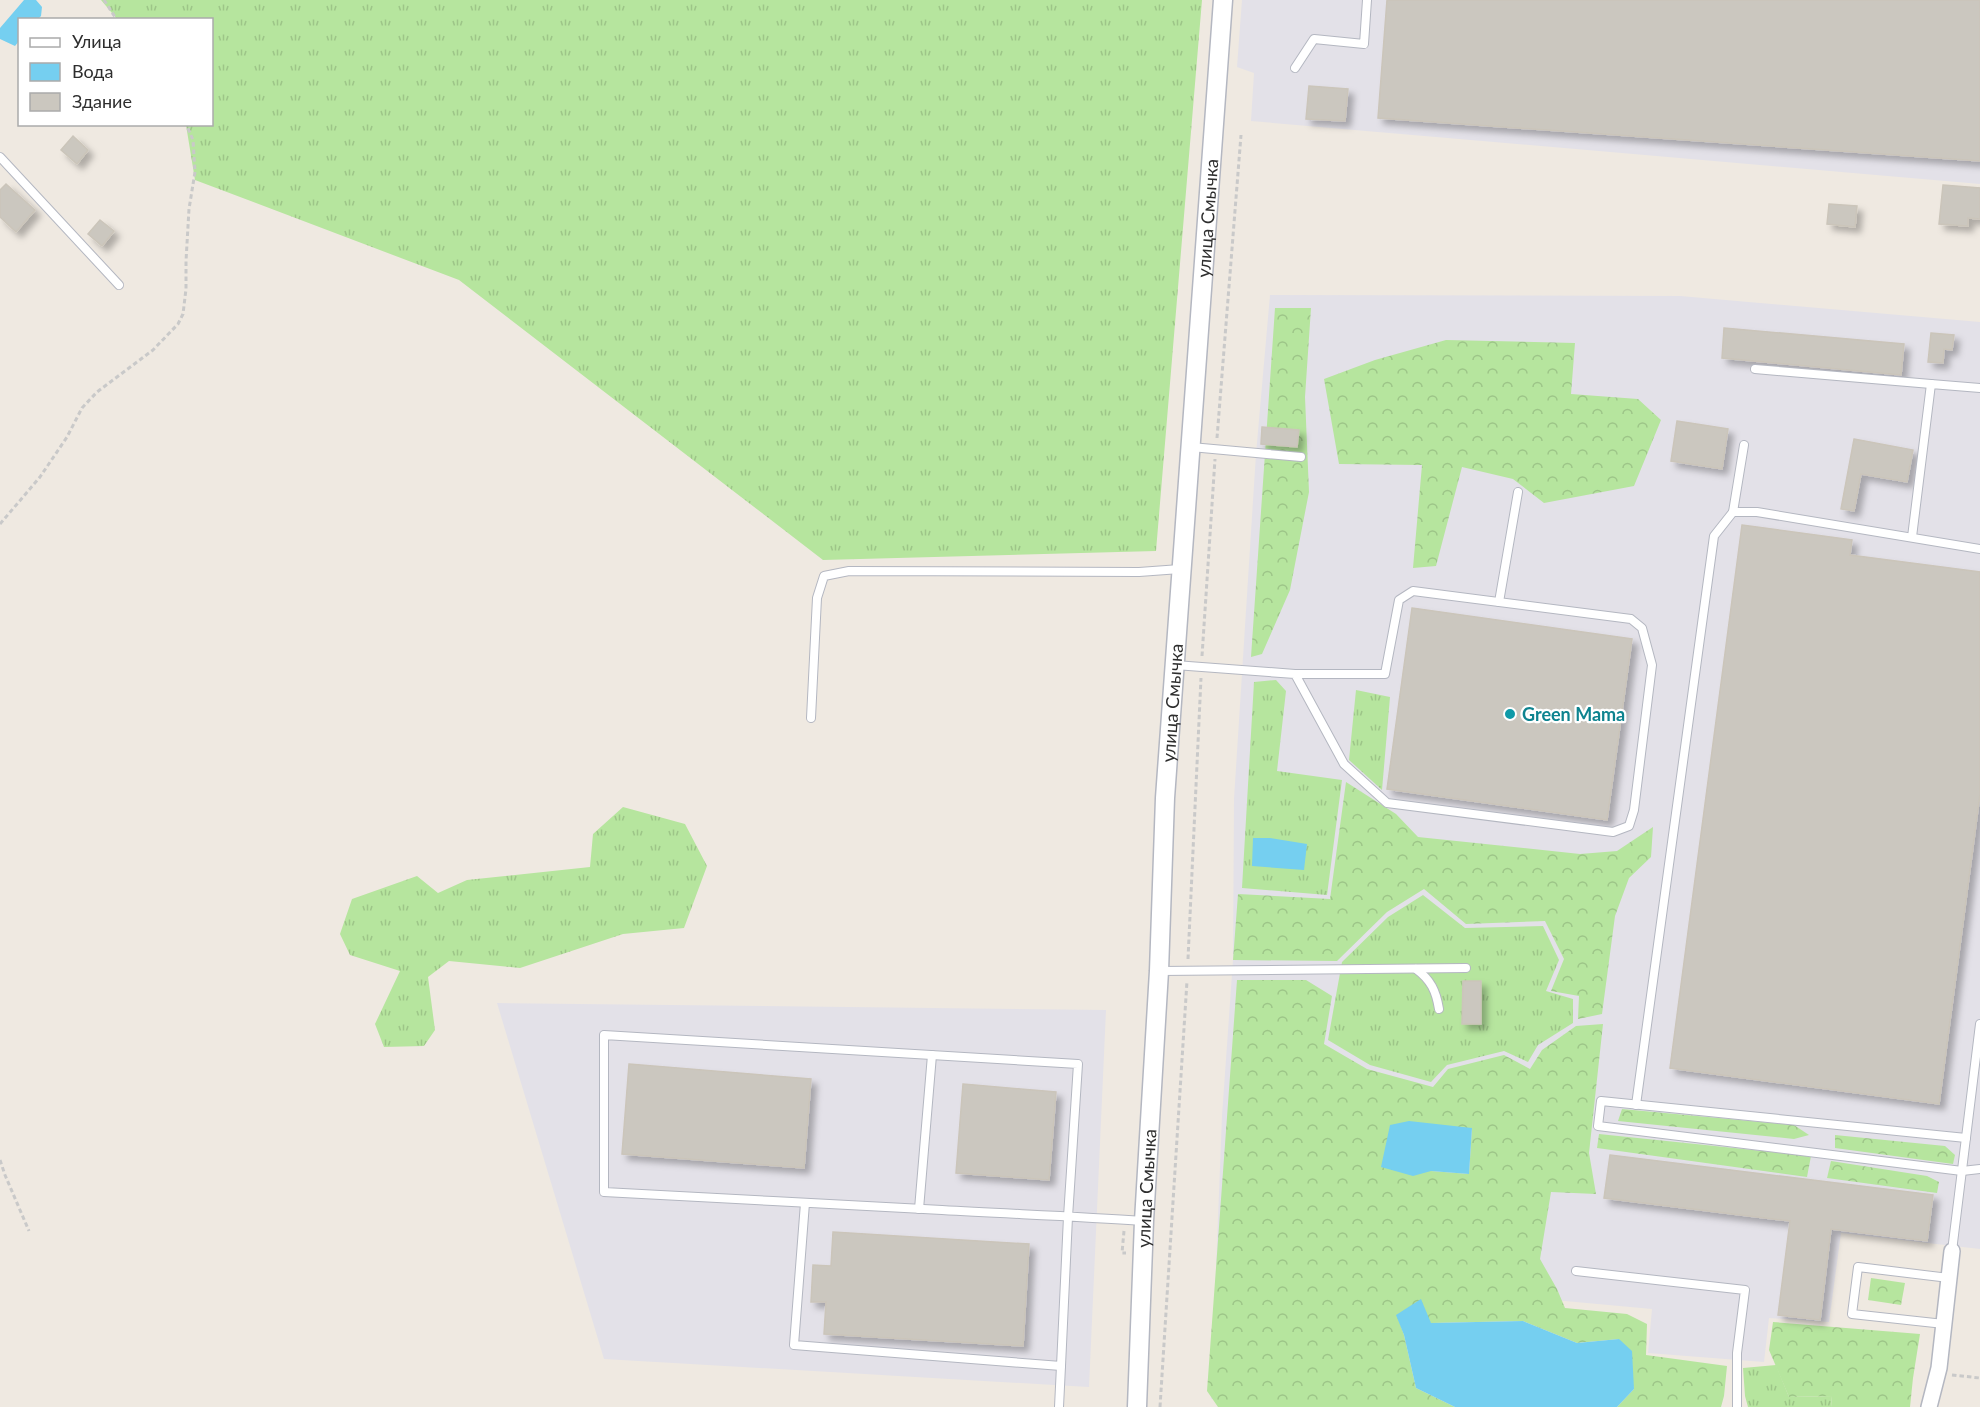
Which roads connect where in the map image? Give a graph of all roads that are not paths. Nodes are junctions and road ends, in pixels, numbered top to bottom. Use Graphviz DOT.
graph roads {
  1 [pos="1223,0"];
  2 [pos="1367,0"];
  3 [pos="1295,68"];
  4 [pos="0,157"];
  5 [pos="119,285"];
  6 [pos="1755,369"];
  7 [pos="1931,384"];
  8 [pos="1980,388"];
  9 [pos="1744,445"];
  10 [pos="1190,447"];
  11 [pos="1301,457"];
  12 [pos="1518,492"];
  13 [pos="1733,512"];
  14 [pos="1912,537"];
  15 [pos="1980,549"];
  16 [pos="1180,569"];
  17 [pos="1499,602"];
  18 [pos="1174,665"];
  19 [pos="1295,674"];
  20 [pos="811,718"];
  21 [pos="1466,968"];
  22 [pos="1416,969"];
  23 [pos="1159,970"];
  24 [pos="1439,1009"];
  25 [pos="1980,1024"];
  26 [pos="1978,1054"];
  27 [pos="932,1055"];
  28 [pos="1636,1105"];
  29 [pos="1966,1138"];
  30 [pos="1980,1169"];
  31 [pos="1962,1171"];
  32 [pos="805,1203"];
  33 [pos="919,1209"];
  34 [pos="1068,1217"];
  35 [pos="1144,1221"];
  36 [pos="1952,1251"];
  37 [pos="1576,1271"];
  38 [pos="1949,1278"];
  39 [pos="1944,1323"];
  40 [pos="1061,1366"];
  41 [pos="1059,1407"];
  42 [pos="1137,1407"];
  43 [pos="1737,1407"];
  44 [pos="1929,1407"];
  1 -- 10 [label="street, улица Смычка"];
  2 -- 3 [label="lane"];
  4 -- 5 [label="lane"];
  6 -- 7 [label="lane"];
  7 -- 8 [label="lane"];
  7 -- 14 [label="lane"];
  9 -- 13 [label="lane"];
  10 -- 11 [label="lane"];
  10 -- 16 [label="street, улица Смычка"];
  12 -- 17 [label="lane"];
  13 -- 14 [label="lane"];
  13 -- 28 [label="lane"];
  14 -- 15 [label="lane"];
  16 -- 18 [label="street, улица Смычка"];
  16 -- 20 [label="lane"];
  17 -- 19 [label="lane"];
  17 -- 19 [label="lane"];
  18 -- 19 [label="lane"];
  18 -- 23 [label="street, улица Смычка"];
  21 -- 22 [label="lane"];
  22 -- 23 [label="lane"];
  22 -- 24 [label="lane"];
  23 -- 35 [label="street, улица Смычка"];
  25 -- 26 [label="lane"];
  26 -- 29 [label="lane"];
  27 -- 32 [label="lane"];
  27 -- 33 [label="lane"];
  27 -- 34 [label="lane"];
  28 -- 29 [label="lane"];
  28 -- 31 [label="lane"];
  29 -- 31 [label="lane"];
  30 -- 31 [label="lane"];
  31 -- 36 [label="lane"];
  32 -- 33 [label="lane"];
  32 -- 40 [label="lane"];
  33 -- 34 [label="lane"];
  34 -- 35 [label="lane"];
  34 -- 40 [label="lane"];
  35 -- 42 [label="street, улица Смычка"];
  36 -- 38 [label="street"];
  37 -- 43 [label="lane"];
  38 -- 39 [label="street"];
  38 -- 39 [label="lane"];
  39 -- 44 [label="street"];
  40 -- 41 [label="lane"];
}
